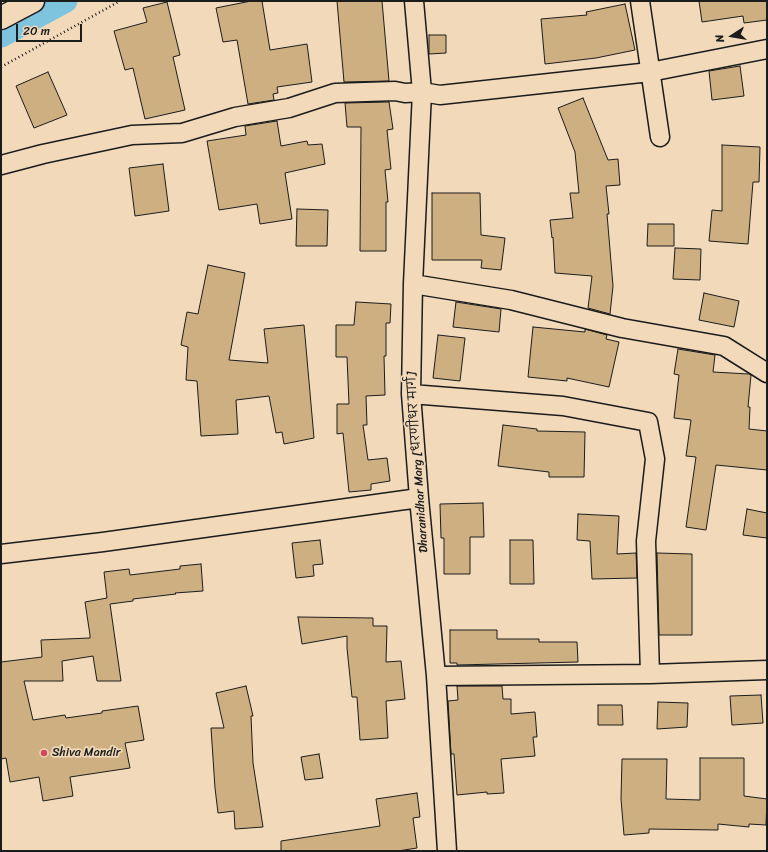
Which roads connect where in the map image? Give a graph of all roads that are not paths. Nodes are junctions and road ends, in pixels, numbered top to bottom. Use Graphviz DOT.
graph roads {
  1 [pos="33,1"];
  2 [pos="414,1"];
  3 [pos="640,1"];
  4 [pos="1,18"];
  5 [pos="767,49"];
  6 [pos="650,72"];
  7 [pos="422,92"];
  8 [pos="660,137"];
  9 [pos="1,165"];
  10 [pos="412,284"];
  11 [pos="767,374"];
  12 [pos="411,394"];
  13 [pos="419,498"];
  14 [pos="1,554"];
  15 [pos="767,670"];
  16 [pos="650,674"];
  17 [pos="436,676"];
  18 [pos="447,851"];
  1 -- 4 [label="street"];
  2 -- 7 [label="street, Dharanidhar Marg [धरणीधर मार्ग]"];
  3 -- 6 [label="street"];
  5 -- 6 [label="street"];
  6 -- 7 [label="street"];
  6 -- 8 [label="street"];
  7 -- 9 [label="street"];
  7 -- 10 [label="street, Dharanidhar Marg [धरणीधर मार्ग]"];
  10 -- 11 [label="street"];
  10 -- 12 [label="street, Dharanidhar Marg [धरणीधर मार्ग]"];
  12 -- 13 [label="street, Dharanidhar Marg [धरणीधर मार्ग]"];
  12 -- 16 [label="street"];
  13 -- 14 [label="street"];
  13 -- 17 [label="street, Dharanidhar Marg [धरणीधर मार्ग]"];
  15 -- 16 [label="street"];
  16 -- 17 [label="street"];
  17 -- 18 [label="street, Dharanidhar Marg [धरणीधर मार्ग]"];
}
